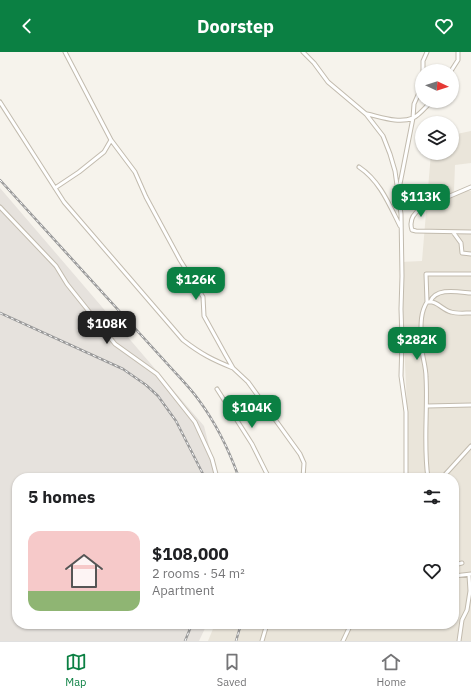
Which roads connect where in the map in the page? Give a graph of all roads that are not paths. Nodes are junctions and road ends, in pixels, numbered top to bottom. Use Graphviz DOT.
graph roads {
  1 [pos="65,52"];
  2 [pos="303,52"];
  3 [pos="426,52"];
  4 [pos="458,52"];
  5 [pos="423,64"];
  6 [pos="455,64"];
  7 [pos="0,102"];
  8 [pos="415,102"];
  9 [pos="424,108"];
  10 [pos="366,114"];
  11 [pos="413,118"];
  12 [pos="111,140"];
  13 [pos="359,167"];
  14 [pos="471,187"];
  15 [pos="55,188"];
  16 [pos="398,190"];
  17 [pos="0,207"];
  18 [pos="401,228"];
  19 [pos="453,232"];
  20 [pos="471,232"];
  21 [pos="471,254"];
  22 [pos="471,274"];
  23 [pos="471,293"];
  24 [pos="428,302"];
  25 [pos="471,313"];
  26 [pos="234,368"];
  27 [pos="217,389"];
  28 [pos="471,405"];
  29 [pos="427,406"];
  30 [pos="471,446"];
  31 [pos="216,473"];
  32 [pos="266,473"];
  33 [pos="303,473"];
  34 [pos="406,473"];
  35 [pos="428,473"];
  36 [pos="447,473"];
  37 [pos="462,563"];
  38 [pos="459,564"];
  39 [pos="470,575"];
  40 [pos="459,576"];
  41 [pos="266,629"];
  42 [pos="349,629"];
  43 [pos="262,641"];
  44 [pos="343,641"];
  45 [pos="459,641"];
  1 -- 12 [label="street"];
  2 -- 10 [label="street"];
  3 -- 5 [label="street"];
  4 -- 6 [label="street"];
  7 -- 15 [label="street"];
  8 -- 11 [label="street"];
  9 -- 11 [label="street"];
  10 -- 11 [label="street"];
  10 -- 16 [label="street"];
  11 -- 16 [label="street"];
  12 -- 15 [label="street"];
  12 -- 26 [label="street"];
  13 -- 18 [label="street"];
  14 -- 19 [label="street"];
  15 -- 26 [label="street"];
  16 -- 18 [label="street"];
  17 -- 31 [label="street"];
  18 -- 34 [label="street"];
  19 -- 20 [label="street"];
  19 -- 21 [label="street"];
  22 -- 24 [label="street"];
  23 -- 24 [label="street"];
  24 -- 25 [label="street"];
  24 -- 29 [label="street"];
  26 -- 33 [label="street"];
  27 -- 32 [label="street"];
  28 -- 29 [label="street"];
  29 -- 35 [label="street"];
  30 -- 36 [label="street"];
  37 -- 38 [label="street"];
  39 -- 40 [label="street"];
  39 -- 45 [label="street"];
  41 -- 43 [label="street"];
  42 -- 44 [label="street"];
}
